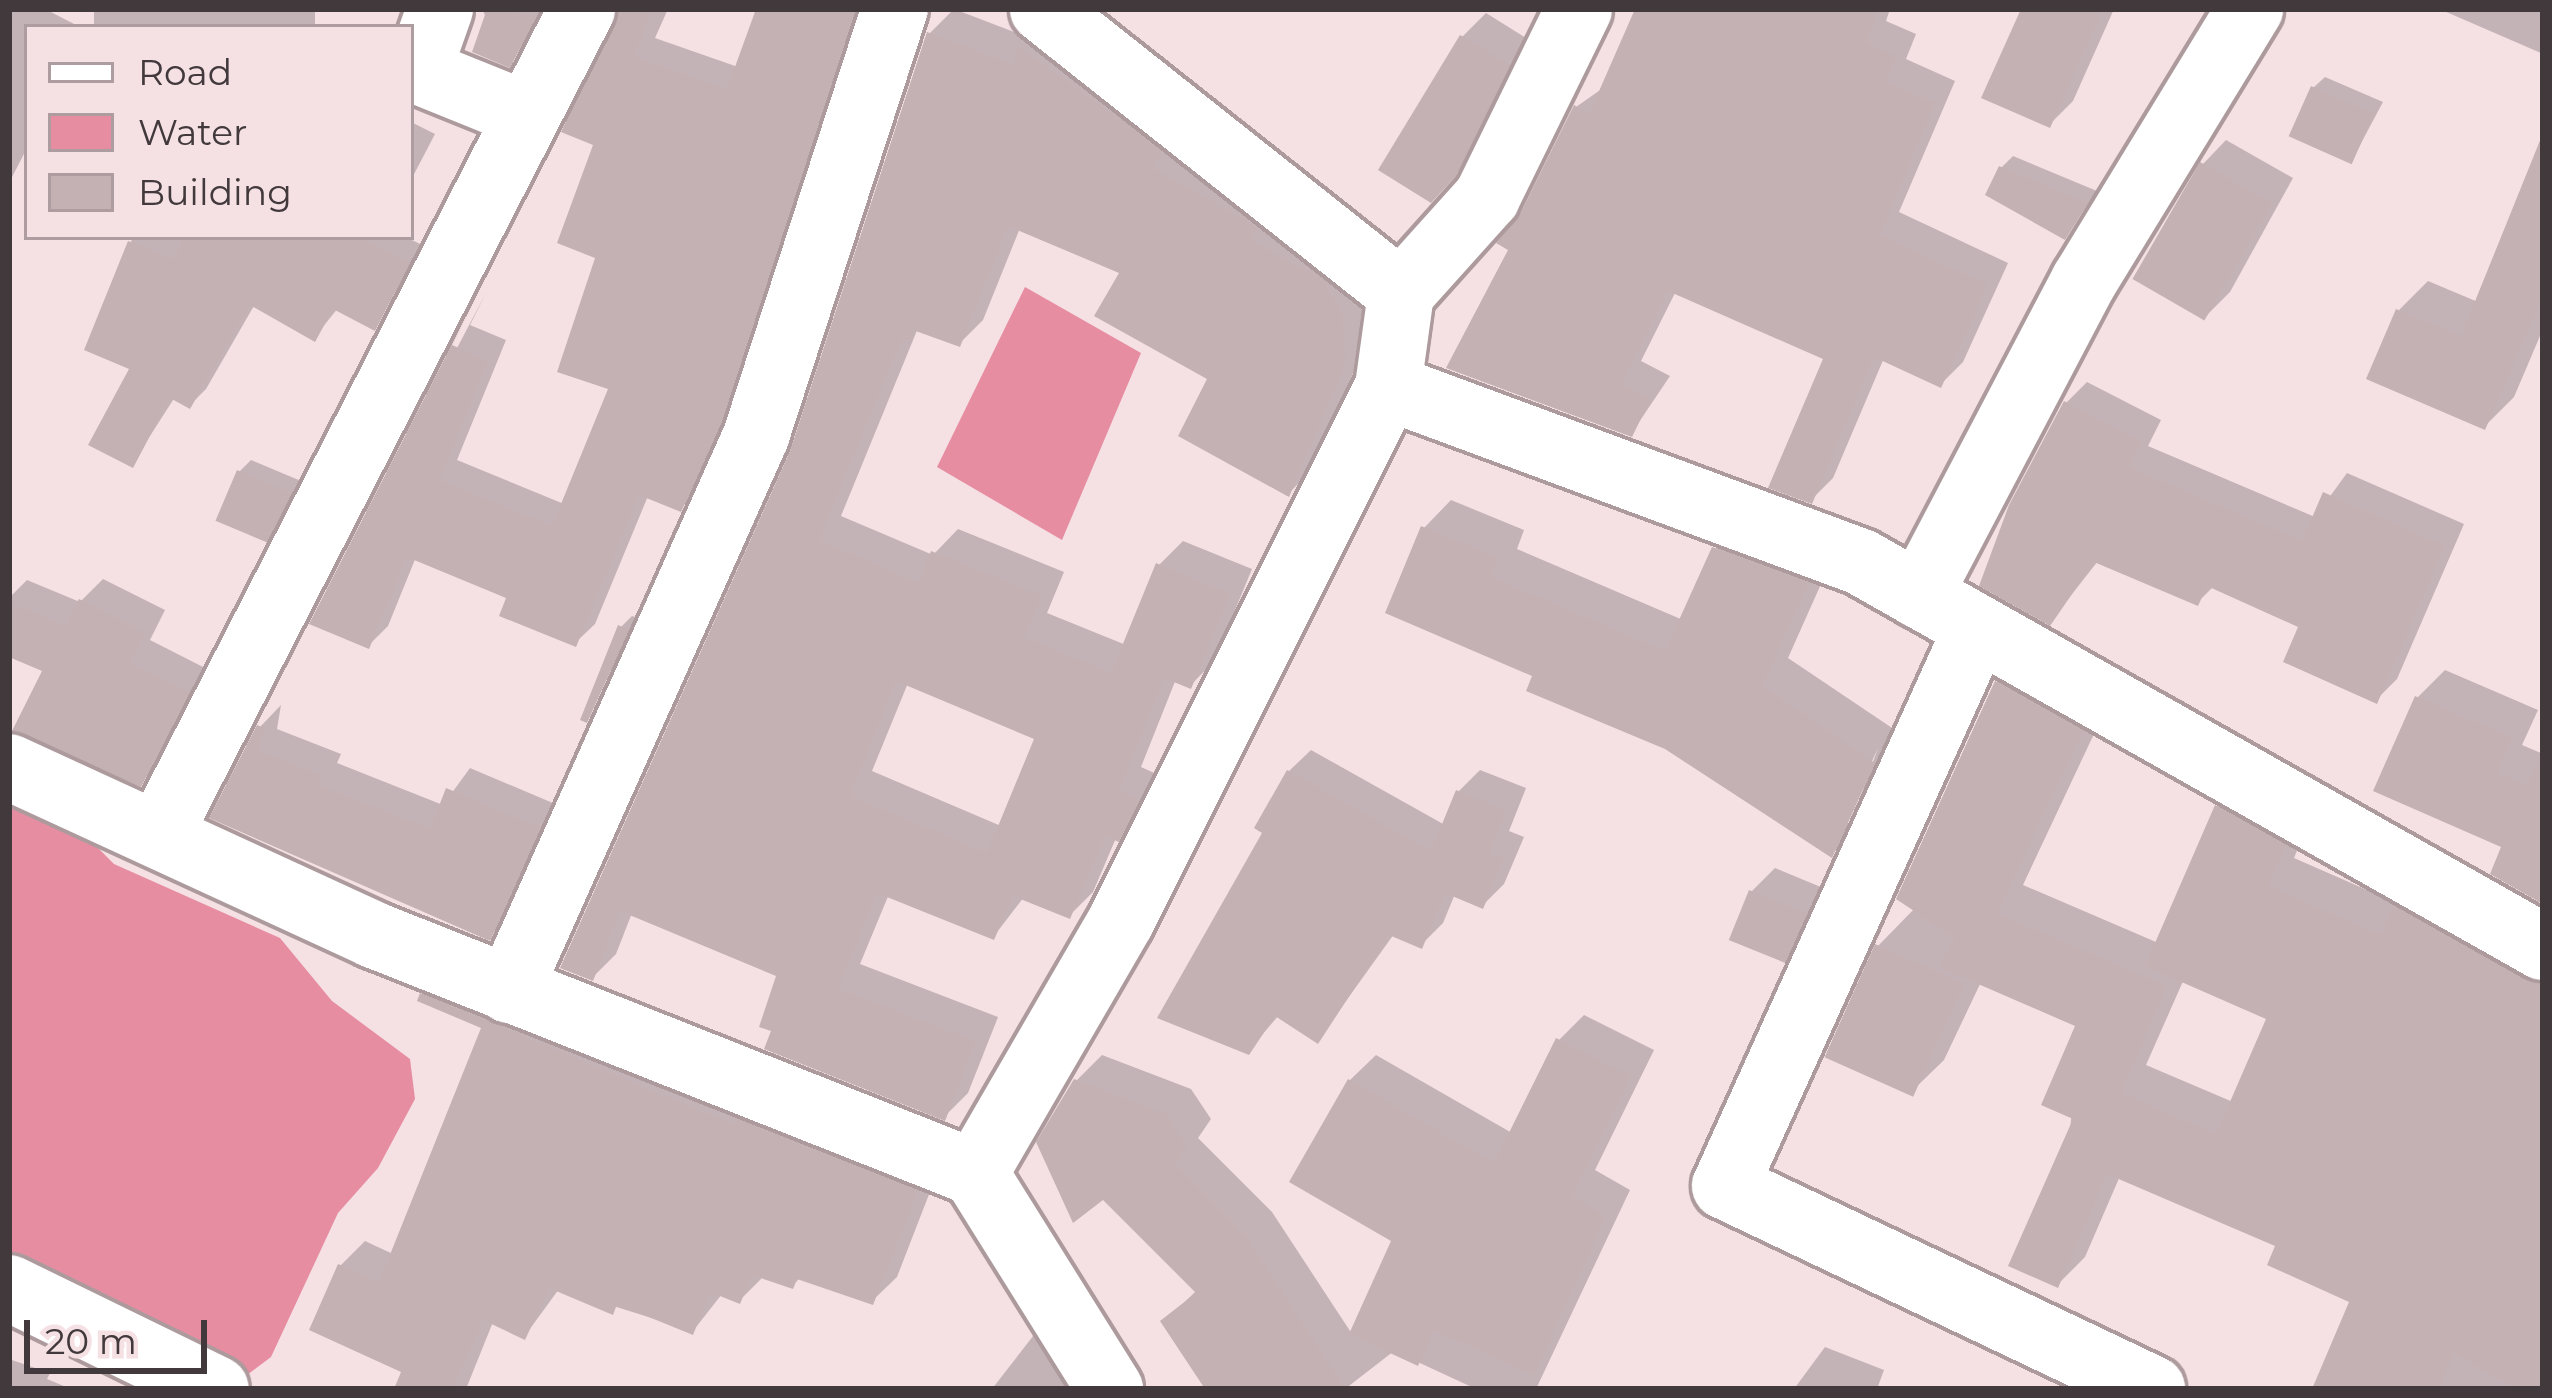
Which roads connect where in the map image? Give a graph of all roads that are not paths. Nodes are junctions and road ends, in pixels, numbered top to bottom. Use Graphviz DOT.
graph roads {
  1 [pos="440,9"];
  2 [pos="582,9"];
  3 [pos="895,9"];
  4 [pos="1042,9"];
  5 [pos="1580,9"];
  6 [pos="2250,9"];
  7 [pos="527,115"];
  8 [pos="1401,292"];
  9 [pos="1388,387"];
  10 [pos="1919,595"];
  11 [pos="1977,628"];
  12 [pos="9,767"];
  13 [pos="159,834"];
  14 [pos="2543,947"];
  15 [pos="509,990"];
  16 [pos="975,1173"];
  17 [pos="9,1288"];
  18 [pos="216,1389"];
  19 [pos="1110,1389"];
  20 [pos="2152,1389"];
  1 -- 7 [label="street"];
  2 -- 7 [label="street"];
  3 -- 15 [label="street"];
  4 -- 8 [label="street"];
  5 -- 8 [label="street"];
  6 -- 10 [label="street"];
  7 -- 13 [label="street"];
  8 -- 9 [label="street"];
  9 -- 10 [label="street"];
  9 -- 16 [label="street"];
  10 -- 11 [label="street"];
  11 -- 14 [label="street"];
  11 -- 20 [label="street"];
  12 -- 13 [label="street"];
  13 -- 15 [label="street"];
  15 -- 16 [label="street"];
  16 -- 19 [label="street"];
  17 -- 18 [label="street"];
}
